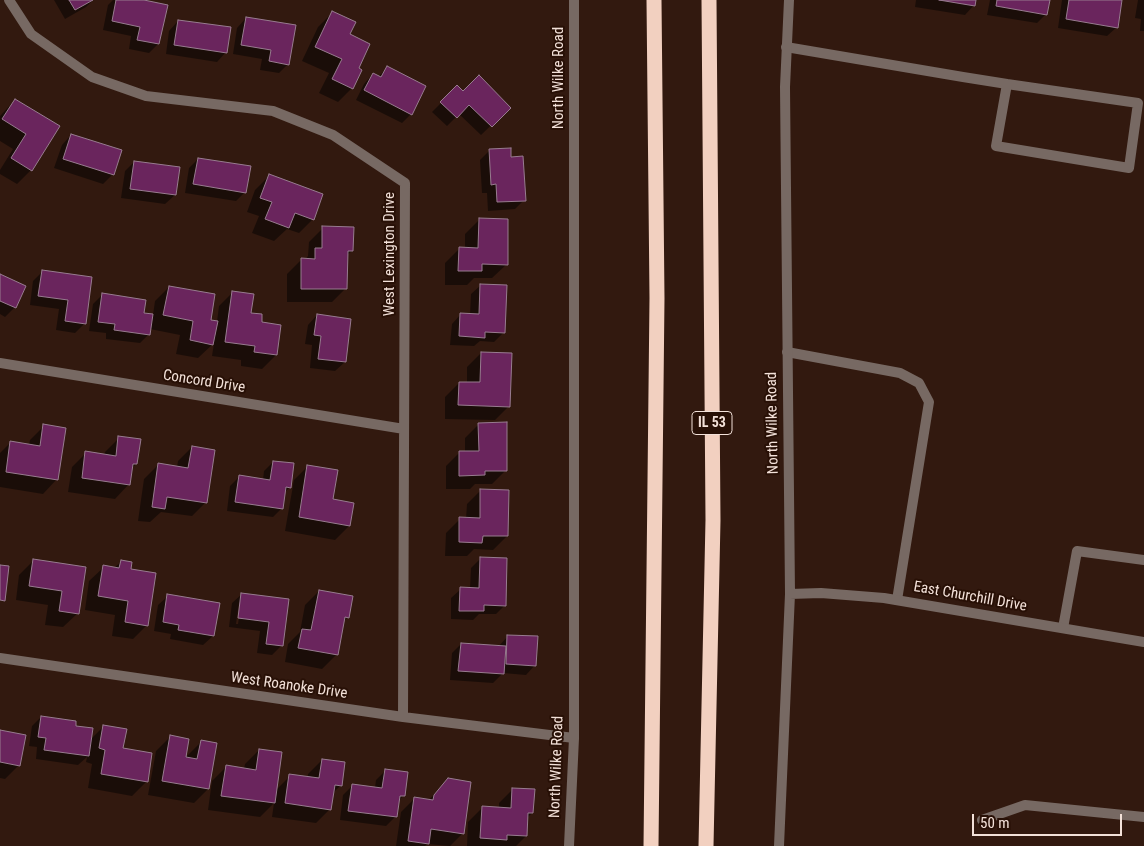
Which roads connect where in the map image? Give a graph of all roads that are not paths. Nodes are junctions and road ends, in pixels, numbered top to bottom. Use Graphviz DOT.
graph roads {
  1 [pos="9,0"];
  2 [pos="574,0"];
  3 [pos="654,0"];
  4 [pos="709,0"];
  5 [pos="789,0"];
  6 [pos="786,47"];
  7 [pos="1007,84"];
  8 [pos="787,352"];
  9 [pos="0,363"];
  10 [pos="404,429"];
  11 [pos="1144,560"];
  12 [pos="790,594"];
  13 [pos="897,600"];
  14 [pos="1063,628"];
  15 [pos="1144,642"];
  16 [pos="0,658"];
  17 [pos="402,718"];
  18 [pos="574,738"];
  19 [pos="1144,817"];
  20 [pos="982,820"];
  21 [pos="570,846"];
  22 [pos="651,846"];
  23 [pos="706,846"];
  24 [pos="779,846"];
  1 -- 10 [label="street, West Lexington Drive"];
  2 -- 18 [label="street, North Wilke Road"];
  3 -- 22 [label="highway"];
  4 -- 23 [label="highway, IL 53"];
  5 -- 6 [label="street, North Wilke Road"];
  6 -- 7 [label="street"];
  6 -- 8 [label="street, North Wilke Road"];
  7 -- 7 [label="street"];
  8 -- 12 [label="street, North Wilke Road"];
  8 -- 13 [label="street"];
  9 -- 10 [label="street, Concord Drive"];
  10 -- 17 [label="street, West Lexington Drive"];
  11 -- 14 [label="street"];
  12 -- 13 [label="street, East Churchill Drive"];
  12 -- 24 [label="street, North Wilke Road"];
  13 -- 14 [label="street, East Churchill Drive"];
  14 -- 15 [label="street, East Churchill Drive"];
  16 -- 17 [label="street, West Roanoke Drive"];
  17 -- 18 [label="street, West Roanoke Drive"];
  18 -- 21 [label="street, North Wilke Road"];
  19 -- 20 [label="street"];
}
